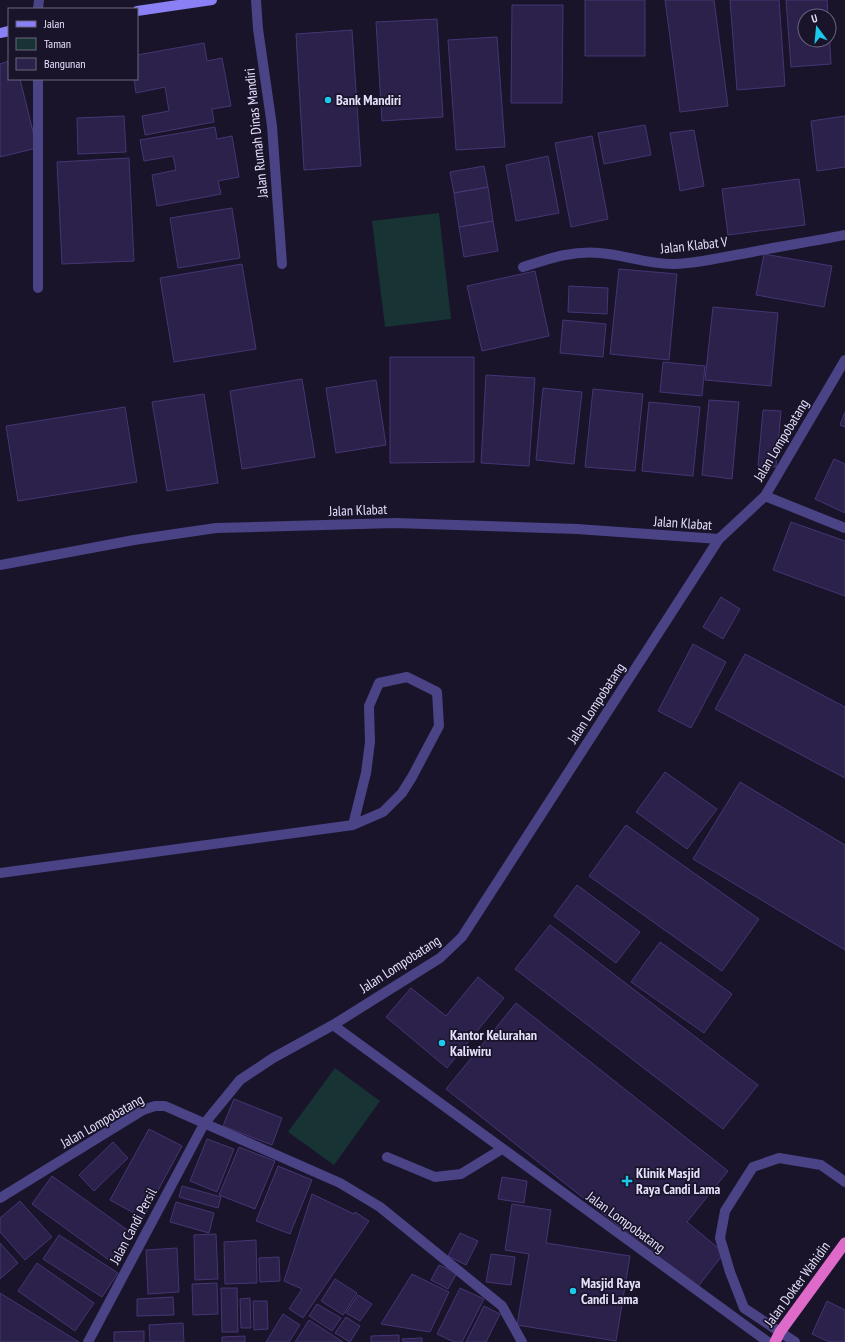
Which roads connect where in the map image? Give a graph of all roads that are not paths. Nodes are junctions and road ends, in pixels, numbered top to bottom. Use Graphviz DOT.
graph roads {
  1 [pos="212,0"];
  2 [pos="256,0"];
  3 [pos="138,11"];
  4 [pos="38,80"];
  5 [pos="845,235"];
  6 [pos="282,264"];
  7 [pos="523,267"];
  8 [pos="38,288"];
  9 [pos="845,360"];
  10 [pos="842,373"];
  11 [pos="765,496"];
  12 [pos="845,528"];
  13 [pos="719,539"];
  14 [pos="0,564"];
  15 [pos="353,825"];
  16 [pos="0,873"];
  17 [pos="332,1025"];
  18 [pos="204,1124"];
  19 [pos="502,1149"];
  20 [pos="387,1157"];
  21 [pos="845,1182"];
  22 [pos="0,1198"];
  23 [pos="845,1243"];
  24 [pos="780,1332"];
  25 [pos="88,1342"];
  26 [pos="522,1342"];
  27 [pos="768,1342"];
  28 [pos="775,1342"];
  29 [pos="795,1342"];
  1 -- 3 [label="main road"];
  2 -- 6 [label="street, Jalan Rumah Dinas Mandiri"];
  4 -- 8 [label="street"];
  5 -- 7 [label="street, Jalan Klabat V"];
  9 -- 10 [label="street, Jalan Lompobatang"];
  10 -- 11 [label="street, Jalan Lompobatang"];
  11 -- 12 [label="street"];
  11 -- 13 [label="street, Jalan Lompobatang"];
  13 -- 14 [label="street, Jalan Klabat"];
  13 -- 17 [label="street, Jalan Lompobatang"];
  15 -- 15 [label="street"];
  15 -- 16 [label="street"];
  17 -- 18 [label="street, Jalan Lompobatang"];
  17 -- 19 [label="street, Jalan Lompobatang"];
  18 -- 22 [label="street, Jalan Lompobatang"];
  18 -- 25 [label="street, Jalan Candi Persil"];
  18 -- 26 [label="street"];
  19 -- 20 [label="street"];
  19 -- 27 [label="street, Jalan Lompobatang"];
  21 -- 24 [label="street"];
  23 -- 24 [label="highway, Jalan Dokter Wahidin"];
  24 -- 28 [label="highway, Jalan Dokter Wahidin"];
  24 -- 29 [label="street"];
}
